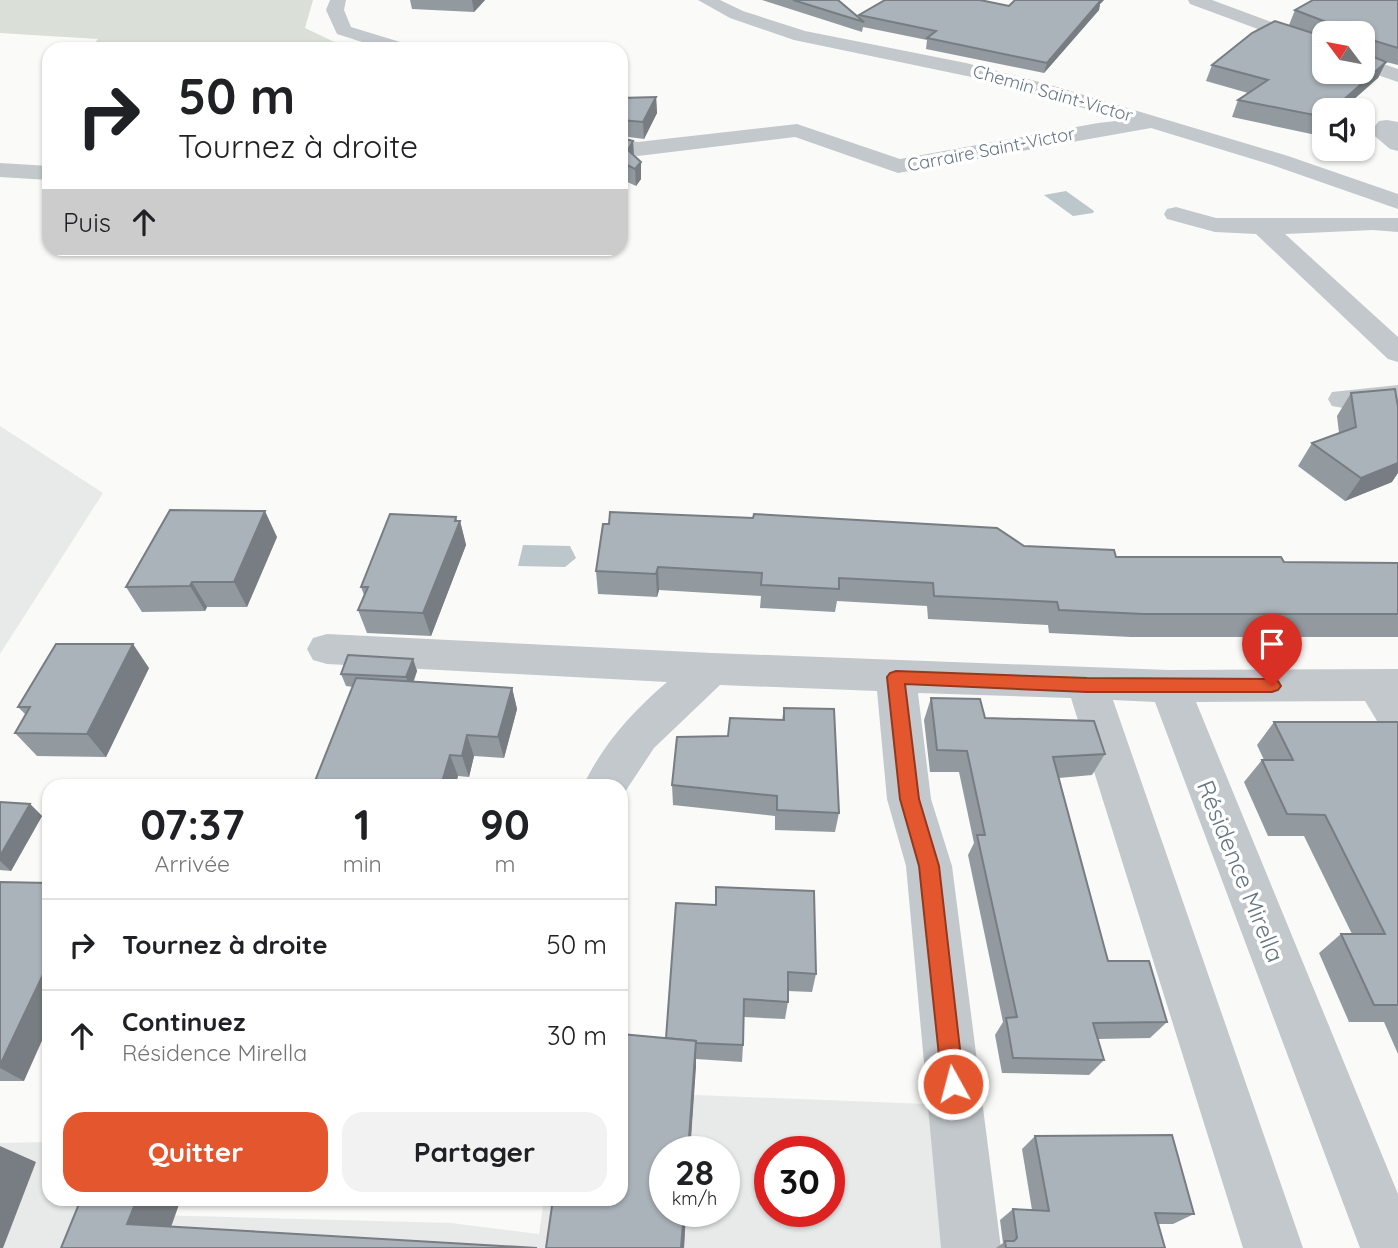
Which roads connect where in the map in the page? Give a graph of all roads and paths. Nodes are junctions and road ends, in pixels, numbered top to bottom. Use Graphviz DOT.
graph roads {
  1 [pos="338,0"];
  2 [pos="706,0"];
  3 [pos="1196,0"];
  4 [pos="381,42"];
  5 [pos="1312,43"];
  6 [pos="1376,68"];
  7 [pos="1398,76"];
  8 [pos="1158,123"];
  9 [pos="1398,128"];
  10 [pos="1398,144"];
  11 [pos="628,147"];
  12 [pos="0,170"];
  13 [pos="42,173"];
  14 [pos="1398,202"];
  15 [pos="1176,214"];
  16 [pos="1398,225"];
  17 [pos="1264,227"];
  18 [pos="1398,353"];
  19 [pos="1398,394"];
  20 [pos="1343,398"];
  21 [pos="327,649"];
  22 [pos="712,669"];
  23 [pos="896,677"];
  24 [pos="1087,685"];
  25 [pos="1169,686"];
  26 [pos="1391,696"];
  27 [pos="608,779"];
  28 [pos="971,1248"];
  29 [pos="1273,1248"];
  30 [pos="1390,1248"];
  1 -- 4 [label="street"];
  2 -- 8 [label="street, Chemin Saint-Victor"];
  3 -- 5 [label="street"];
  6 -- 7 [label="street"];
  8 -- 11 [label="street, Carraire Saint-Victor"];
  8 -- 14 [label="street, Chemin Saint-Victor"];
  9 -- 10 [label="street"];
  12 -- 13 [label="street"];
  15 -- 17 [label="street"];
  16 -- 17 [label="street"];
  17 -- 18 [label="street"];
  19 -- 20 [label="street"];
  21 -- 22 [label="street"];
  22 -- 23 [label="street"];
  22 -- 27 [label="street"];
  23 -- 24 [label="street"];
  23 -- 28 [label="street"];
  24 -- 25 [label="street"];
  24 -- 29 [label="street"];
  25 -- 26 [label="street"];
  25 -- 30 [label="street, Résidence Mirella"];
}
